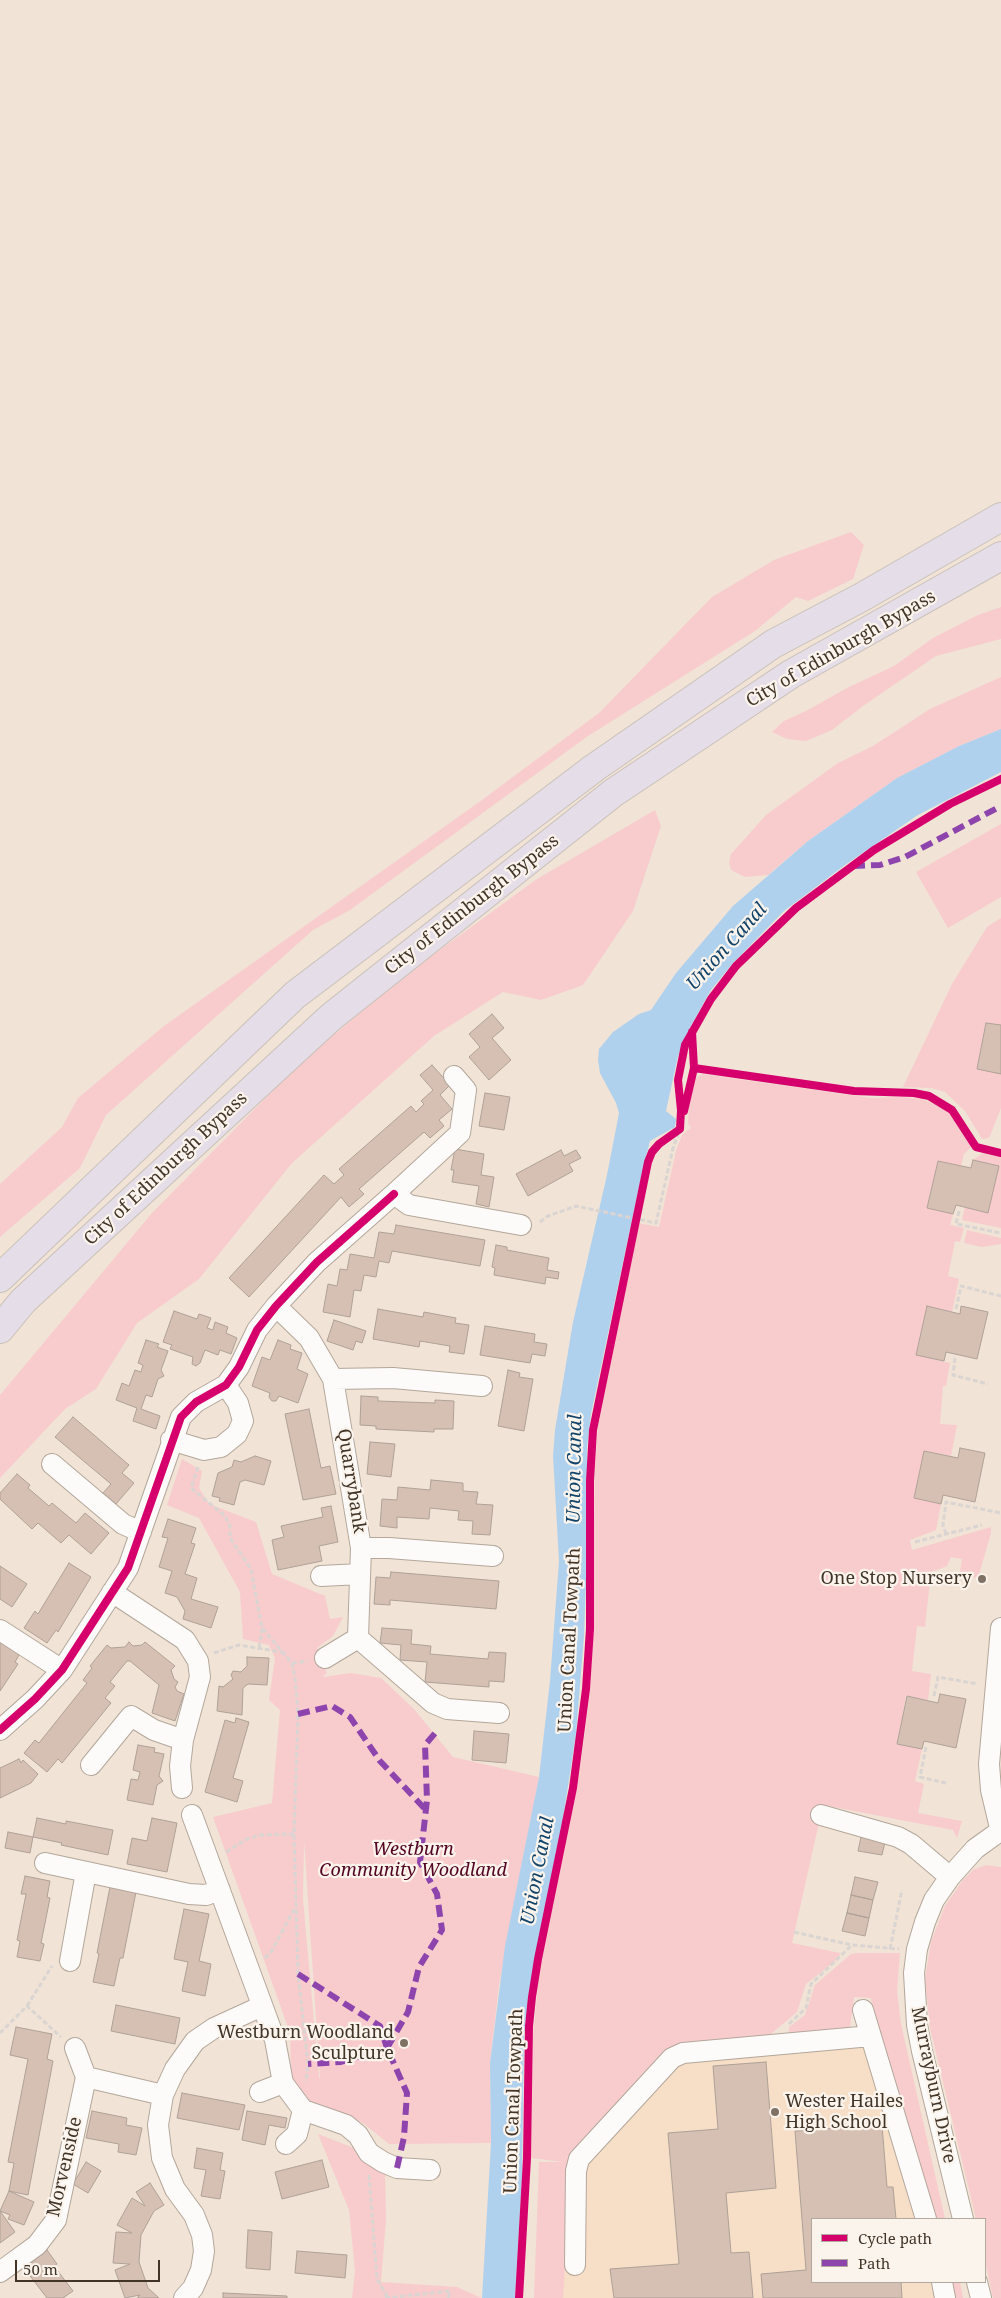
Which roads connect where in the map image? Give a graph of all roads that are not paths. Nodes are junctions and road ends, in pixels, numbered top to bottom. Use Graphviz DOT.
graph roads {
  1 [pos="1001,517"];
  2 [pos="1001,556"];
  3 [pos="1001,566"];
  4 [pos="903,612"];
  5 [pos="454,1076"];
  6 [pos="394,1194"];
  7 [pos="521,1225"];
  8 [pos="0,1278"];
  9 [pos="276,1306"];
  10 [pos="0,1329"];
  11 [pos="333,1379"];
  12 [pos="226,1385"];
  13 [pos="482,1386"];
  14 [pos="171,1440"];
  15 [pos="52,1464"];
  16 [pos="142,1532"];
  17 [pos="361,1548"];
  18 [pos="493,1556"];
  19 [pos="360,1574"];
  20 [pos="321,1576"];
  21 [pos="112,1592"];
  22 [pos="1001,1628"];
  23 [pos="0,1630"];
  24 [pos="358,1638"];
  25 [pos="326,1658"];
  26 [pos="62,1670"];
  27 [pos="499,1713"];
  28 [pos="0,1730"];
  29 [pos="183,1740"];
  30 [pos="91,1764"];
  31 [pos="182,1788"];
  32 [pos="192,1815"];
  33 [pos="821,1815"];
  34 [pos="1001,1832"];
  35 [pos="45,1864"];
  36 [pos="86,1872"];
  37 [pos="950,1877"];
  38 [pos="220,1890"];
  39 [pos="71,1954"];
  40 [pos="262,2006"];
  41 [pos="863,2010"];
  42 [pos="871,2036"];
  43 [pos="74,2048"];
  44 [pos="86,2077"];
  45 [pos="283,2083"];
  46 [pos="260,2092"];
  47 [pos="163,2095"];
  48 [pos="304,2110"];
  49 [pos="286,2144"];
  50 [pos="430,2170"];
  51 [pos="926,2218"];
  52 [pos="963,2218"];
  53 [pos="575,2265"];
  54 [pos="2,2266"];
  55 [pos="942,2283"];
  56 [pos="978,2283"];
  57 [pos="184,2298"];
  58 [pos="944,2298"];
  59 [pos="981,2298"];
  1 -- 8 [label="highway, City of Edinburgh Bypass"];
  2 -- 4 [label="highway, City of Edinburgh Bypass"];
  3 -- 4 [label="highway"];
  4 -- 10 [label="highway, City of Edinburgh Bypass"];
  5 -- 6 [label="street"];
  6 -- 7 [label="street"];
  6 -- 9 [label="street"];
  9 -- 11 [label="street, Quarrybank"];
  9 -- 12 [label="street"];
  11 -- 13 [label="street"];
  11 -- 17 [label="street, Quarrybank"];
  12 -- 14 [label="street"];
  12 -- 14 [label="street"];
  14 -- 16 [label="street"];
  15 -- 16 [label="street"];
  16 -- 21 [label="street"];
  17 -- 18 [label="street"];
  17 -- 19 [label="street, Quarrybank"];
  19 -- 20 [label="street"];
  19 -- 24 [label="street, Quarrybank"];
  21 -- 26 [label="street"];
  21 -- 29 [label="street"];
  22 -- 34 [label="street"];
  23 -- 26 [label="street"];
  24 -- 25 [label="street"];
  24 -- 27 [label="street"];
  26 -- 28 [label="street"];
  29 -- 30 [label="street"];
  29 -- 31 [label="street"];
  32 -- 38 [label="street"];
  33 -- 37 [label="street"];
  34 -- 37 [label="street, Murrayburn Drive"];
  35 -- 36 [label="street"];
  36 -- 38 [label="street"];
  36 -- 39 [label="street"];
  37 -- 52 [label="street, Murrayburn Drive"];
  38 -- 40 [label="street"];
  40 -- 45 [label="street"];
  40 -- 47 [label="street"];
  41 -- 42 [label="street"];
  42 -- 51 [label="street"];
  42 -- 53 [label="street"];
  43 -- 44 [label="street"];
  44 -- 47 [label="street"];
  44 -- 54 [label="street, Morvenside"];
  45 -- 46 [label="street"];
  45 -- 48 [label="street"];
  47 -- 57 [label="street"];
  48 -- 49 [label="street"];
  48 -- 50 [label="street"];
  55 -- 58 [label="street"];
  56 -- 59 [label="street"];
}
